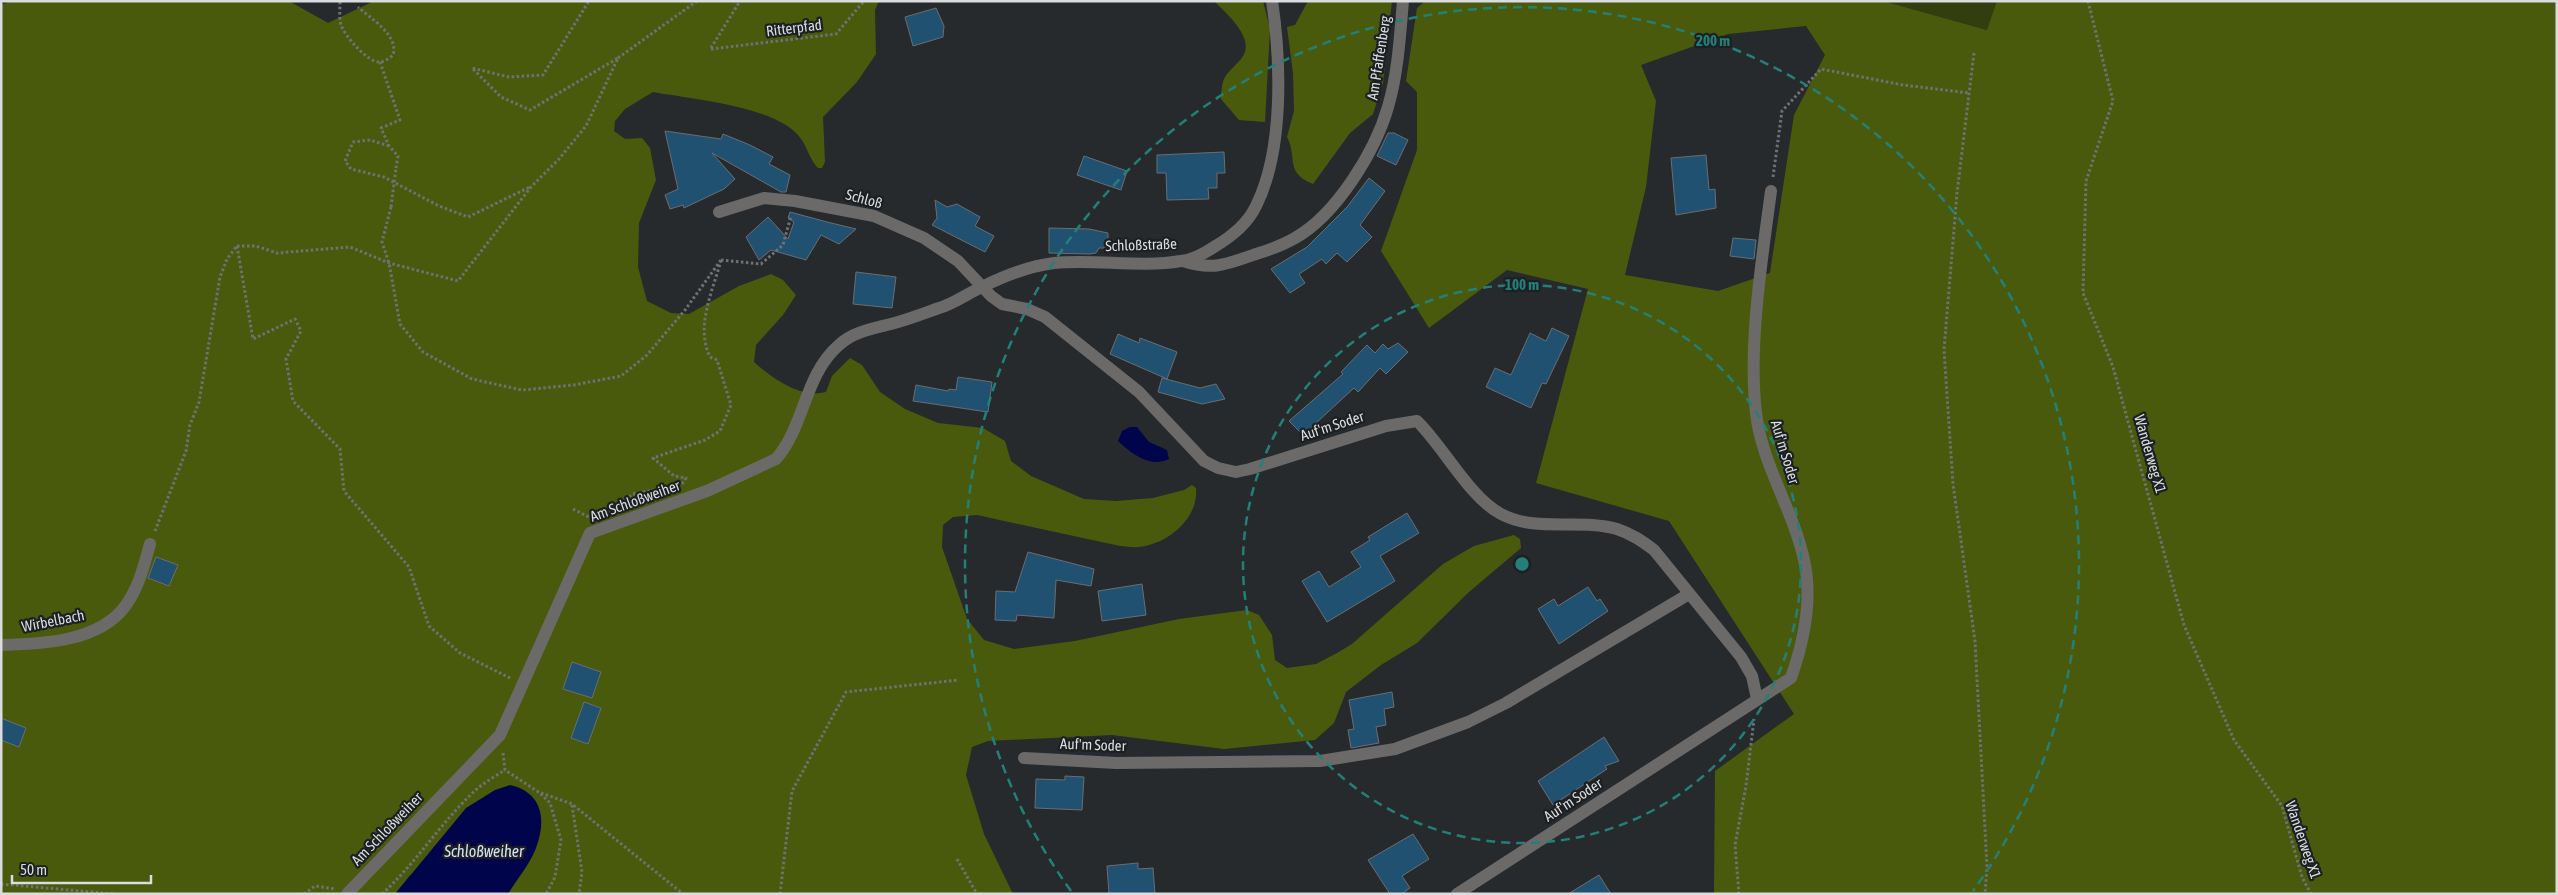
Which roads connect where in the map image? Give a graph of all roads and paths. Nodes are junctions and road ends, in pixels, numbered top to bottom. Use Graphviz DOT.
graph roads {
  1 [pos="589,1"];
  2 [pos="697,1"];
  3 [pos="740,1"];
  4 [pos="864,1"];
  5 [pos="1272,1"];
  6 [pos="1403,1"];
  7 [pos="2088,1"];
  8 [pos="340,2"];
  9 [pos="358,7"];
  10 [pos="1974,54"];
  11 [pos="618,58"];
  12 [pos="380,62"];
  13 [pos="1970,93"];
  14 [pos="389,146"];
  15 [pos="531,187"];
  16 [pos="1771,191"];
  17 [pos="795,201"];
  18 [pos="719,212"];
  19 [pos="237,246"];
  20 [pos="721,260"];
  21 [pos="1183,261"];
  22 [pos="389,263"];
  23 [pos="982,286"];
  24 [pos="612,508"];
  25 [pos="573,509"];
  26 [pos="590,533"];
  27 [pos="150,544"];
  28 [pos="1689,594"];
  29 [pos="1,645"];
  30 [pos="959,680"];
  31 [pos="524,685"];
  32 [pos="1757,699"];
  33 [pos="1024,758"];
  34 [pos="540,793"];
  35 [pos="572,804"];
  36 [pos="958,859"];
  37 [pos="1,884"];
  38 [pos="349,892"];
  39 [pos="115,894"];
  40 [pos="304,894"];
  41 [pos="382,894"];
  42 [pos="546,894"];
  43 [pos="579,894"];
  44 [pos="683,894"];
  45 [pos="780,894"];
  46 [pos="977,894"];
  47 [pos="1457,894"];
  48 [pos="1739,894"];
  49 [pos="1984,894"];
  50 [pos="2311,894"];
  1 -- 11 [label="path"];
  2 -- 11 [label="path"];
  3 -- 4 [label="path, Ritterpfad"];
  5 -- 21 [label="street, Schloßstraße"];
  6 -- 21 [label="street, Am Pfaffenberg"];
  7 -- 50 [label="path, Wanderweg X1"];
  8 -- 12 [label="path"];
  9 -- 12 [label="path"];
  10 -- 13 [label="path"];
  11 -- 15 [label="path"];
  12 -- 14 [label="path"];
  13 -- 16 [label="path"];
  13 -- 49 [label="path"];
  14 -- 15 [label="path"];
  14 -- 22 [label="path, bridge"];
  15 -- 22 [label="path"];
  16 -- 32 [label="street, Auf'm Soder"];
  17 -- 18 [label="street, Schloß"];
  17 -- 20 [label="path"];
  17 -- 23 [label="street, Schloß"];
  19 -- 22 [label="path"];
  19 -- 27 [label="path"];
  19 -- 31 [label="path"];
  20 -- 22 [label="path"];
  20 -- 24 [label="path"];
  21 -- 23 [label="street, Schloßstraße"];
  23 -- 26 [label="street, Am Schloßweiher"];
  23 -- 28 [label="street, Auf'm Soder"];
  25 -- 26 [label="path"];
  26 -- 31 [label="street, Am Schloßweiher"];
  27 -- 29 [label="street, Wirbelbach"];
  28 -- 32 [label="street, Auf'm Soder"];
  28 -- 33 [label="street, Auf'm Soder"];
  30 -- 45 [label="path"];
  31 -- 38 [label="street, Am Schloßweiher"];
  32 -- 47 [label="street, Auf'm Soder"];
  32 -- 48 [label="path"];
  34 -- 35 [label="path"];
  34 -- 41 [label="path"];
  34 -- 42 [label="path"];
  35 -- 43 [label="path"];
  35 -- 44 [label="path"];
  36 -- 46 [label="path"];
  37 -- 39 [label="path"];
  38 -- 40 [label="path"];
}
